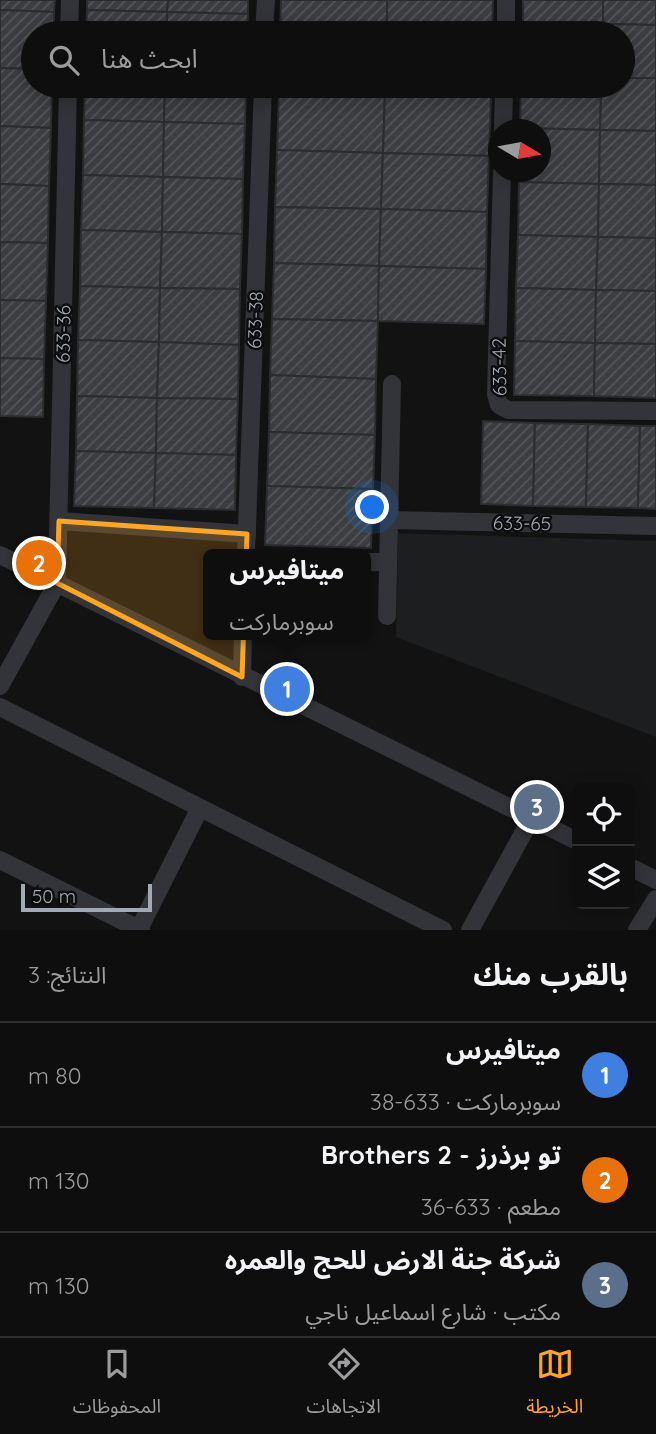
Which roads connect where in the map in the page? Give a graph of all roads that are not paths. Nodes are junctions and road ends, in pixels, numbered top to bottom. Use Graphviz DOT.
graph roads {
  1 [pos="70,0"];
  2 [pos="266,0"];
  3 [pos="506,0"];
  4 [pos="69,21"];
  5 [pos="265,21"];
  6 [pos="506,21"];
  7 [pos="68,98"];
  8 [pos="263,98"];
  9 [pos="504,98"];
  10 [pos="503,119"];
  11 [pos="502,182"];
  12 [pos="392,384"];
  13 [pos="656,411"];
  14 [pos="389,520"];
  15 [pos="59,521"];
  16 [pos="656,526"];
  17 [pos="247,534"];
  18 [pos="246,549"];
  19 [pos="0,555"];
  20 [pos="371,562"];
  21 [pos="388,562"];
  22 [pos="57,583"];
  23 [pos="387,616"];
  24 [pos="243,640"];
  25 [pos="242,677"];
  26 [pos="0,686"];
  27 [pos="0,707"];
  28 [pos="200,808"];
  29 [pos="531,819"];
  30 [pos="572,839"];
  31 [pos="0,860"];
  32 [pos="635,870"];
  33 [pos="656,880"];
  34 [pos="656,899"];
  35 [pos="646,925"];
  36 [pos="140,930"];
  37 [pos="443,930"];
  38 [pos="470,930"];
  1 -- 4 [label="street"];
  2 -- 5 [label="street"];
  3 -- 6 [label="street"];
  7 -- 15 [label="street, 633-36"];
  8 -- 17 [label="street, 633-38"];
  9 -- 10 [label="street"];
  11 -- 13 [label="street, 633-42"];
  12 -- 14 [label="street"];
  14 -- 16 [label="street, 633-65"];
  14 -- 21 [label="street"];
  15 -- 17 [label="street"];
  15 -- 22 [label="street, 633-36"];
  17 -- 18 [label="street, 633-38"];
  19 -- 22 [label="street"];
  20 -- 21 [label="street"];
  21 -- 23 [label="street"];
  22 -- 25 [label="street"];
  22 -- 26 [label="street"];
  24 -- 25 [label="street"];
  25 -- 29 [label="street"];
  27 -- 28 [label="street"];
  28 -- 36 [label="street"];
  28 -- 37 [label="street"];
  29 -- 30 [label="street"];
  29 -- 38 [label="street"];
  31 -- 36 [label="street"];
  32 -- 33 [label="street"];
  34 -- 35 [label="street"];
}
